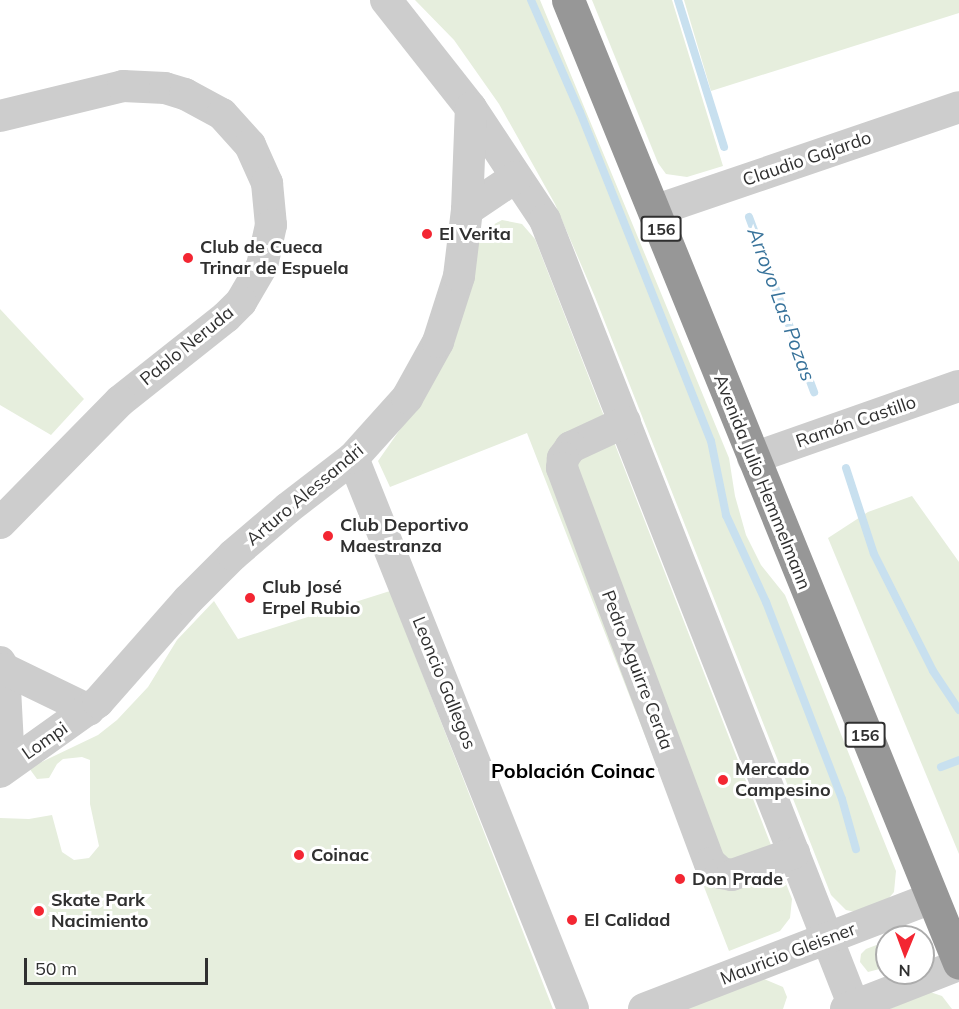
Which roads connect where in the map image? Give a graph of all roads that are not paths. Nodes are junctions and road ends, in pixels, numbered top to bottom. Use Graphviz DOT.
graph roads {
  1 [pos="386,0"];
  2 [pos="568,0"];
  3 [pos="959,106"];
  4 [pos="471,108"];
  5 [pos="0,116"];
  6 [pos="516,177"];
  7 [pos="467,210"];
  8 [pos="654,211"];
  9 [pos="959,386"];
  10 [pos="625,422"];
  11 [pos="353,458"];
  12 [pos="753,458"];
  13 [pos="0,523"];
  14 [pos="2,665"];
  15 [pos="89,710"];
  16 [pos="4,769"];
  17 [pos="794,853"];
  18 [pos="931,898"];
  19 [pos="826,940"];
  20 [pos="959,964"];
  21 [pos="852,1008"];
  22 [pos="573,1009"];
  23 [pos="644,1009"];
  1 -- 4 [label="street"];
  2 -- 8 [label="highway, Avenida Julio Hemmelmann / 156"];
  3 -- 8 [label="street, Claudio Gajardo"];
  4 -- 6 [label="street"];
  4 -- 7 [label="street, Arturo Alessandri"];
  5 -- 13 [label="street, Pablo Neruda"];
  6 -- 7 [label="street"];
  6 -- 10 [label="street"];
  7 -- 11 [label="street, Arturo Alessandri"];
  8 -- 12 [label="highway, Avenida Julio Hemmelmann / 156"];
  9 -- 12 [label="street, Ramón Castillo"];
  10 -- 17 [label="street"];
  10 -- 17 [label="street, Pedro Aguirre Cerda"];
  11 -- 15 [label="street, Arturo Alessandri"];
  11 -- 22 [label="street, Leoncio Gallegos"];
  12 -- 18 [label="highway, Avenida Julio Hemmelmann / 156"];
  14 -- 15 [label="street"];
  14 -- 16 [label="street"];
  15 -- 16 [label="street, Lompi"];
  17 -- 19 [label="street"];
  18 -- 19 [label="street, Mauricio Gleisner"];
  18 -- 20 [label="highway, Avenida Julio Hemmelmann / 156"];
  19 -- 21 [label="street"];
  19 -- 23 [label="street, Mauricio Gleisner"];
  20 -- 21 [label="street"];
}
